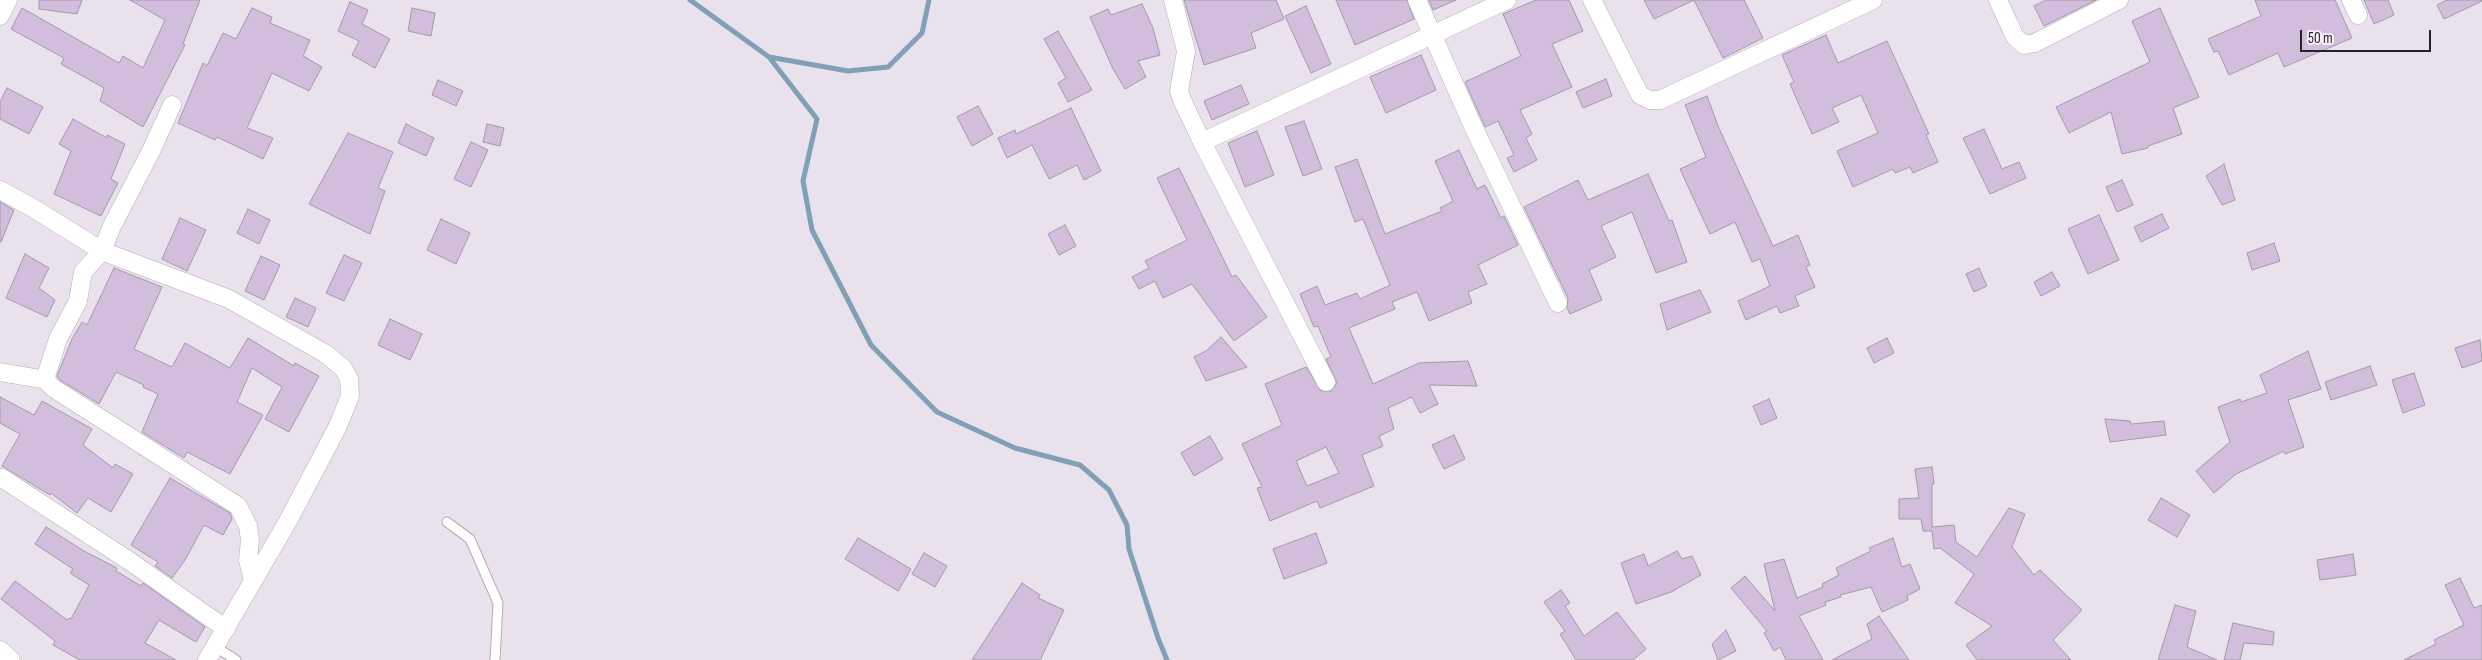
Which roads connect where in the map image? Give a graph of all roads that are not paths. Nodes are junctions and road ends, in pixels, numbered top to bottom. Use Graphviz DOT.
graph roads {
  1 [pos="8,0"];
  2 [pos="1173,0"];
  3 [pos="1417,0"];
  4 [pos="1507,0"];
  5 [pos="1592,0"];
  6 [pos="1873,0"];
  7 [pos="1998,0"];
  8 [pos="2119,0"];
  9 [pos="0,16"];
  10 [pos="1433,35"];
  11 [pos="172,105"];
  12 [pos="1202,142"];
  13 [pos="0,190"];
  14 [pos="102,251"];
  15 [pos="1558,303"];
  16 [pos="0,372"];
  17 [pos="47,380"];
  18 [pos="1326,382"];
  19 [pos="2,478"];
  20 [pos="447,522"];
  21 [pos="253,580"];
  22 [pos="226,629"];
  23 [pos="0,650"];
  24 [pos="210,653"];
  25 [pos="11,660"];
  26 [pos="236,660"];
  27 [pos="496,660"];
  1 -- 9 [label="street"];
  2 -- 12 [label="street"];
  3 -- 10 [label="street"];
  4 -- 10 [label="street"];
  5 -- 6 [label="street"];
  7 -- 8 [label="street"];
  10 -- 12 [label="street"];
  10 -- 15 [label="street"];
  11 -- 14 [label="street"];
  12 -- 18 [label="street"];
  13 -- 14 [label="street"];
  14 -- 17 [label="street"];
  14 -- 21 [label="street"];
  16 -- 17 [label="street"];
  17 -- 21 [label="street"];
  19 -- 22 [label="street"];
  20 -- 27 [label="lane"];
  21 -- 22 [label="street"];
  22 -- 24 [label="street"];
  23 -- 25 [label="street"];
  24 -- 26 [label="lane"];
}
